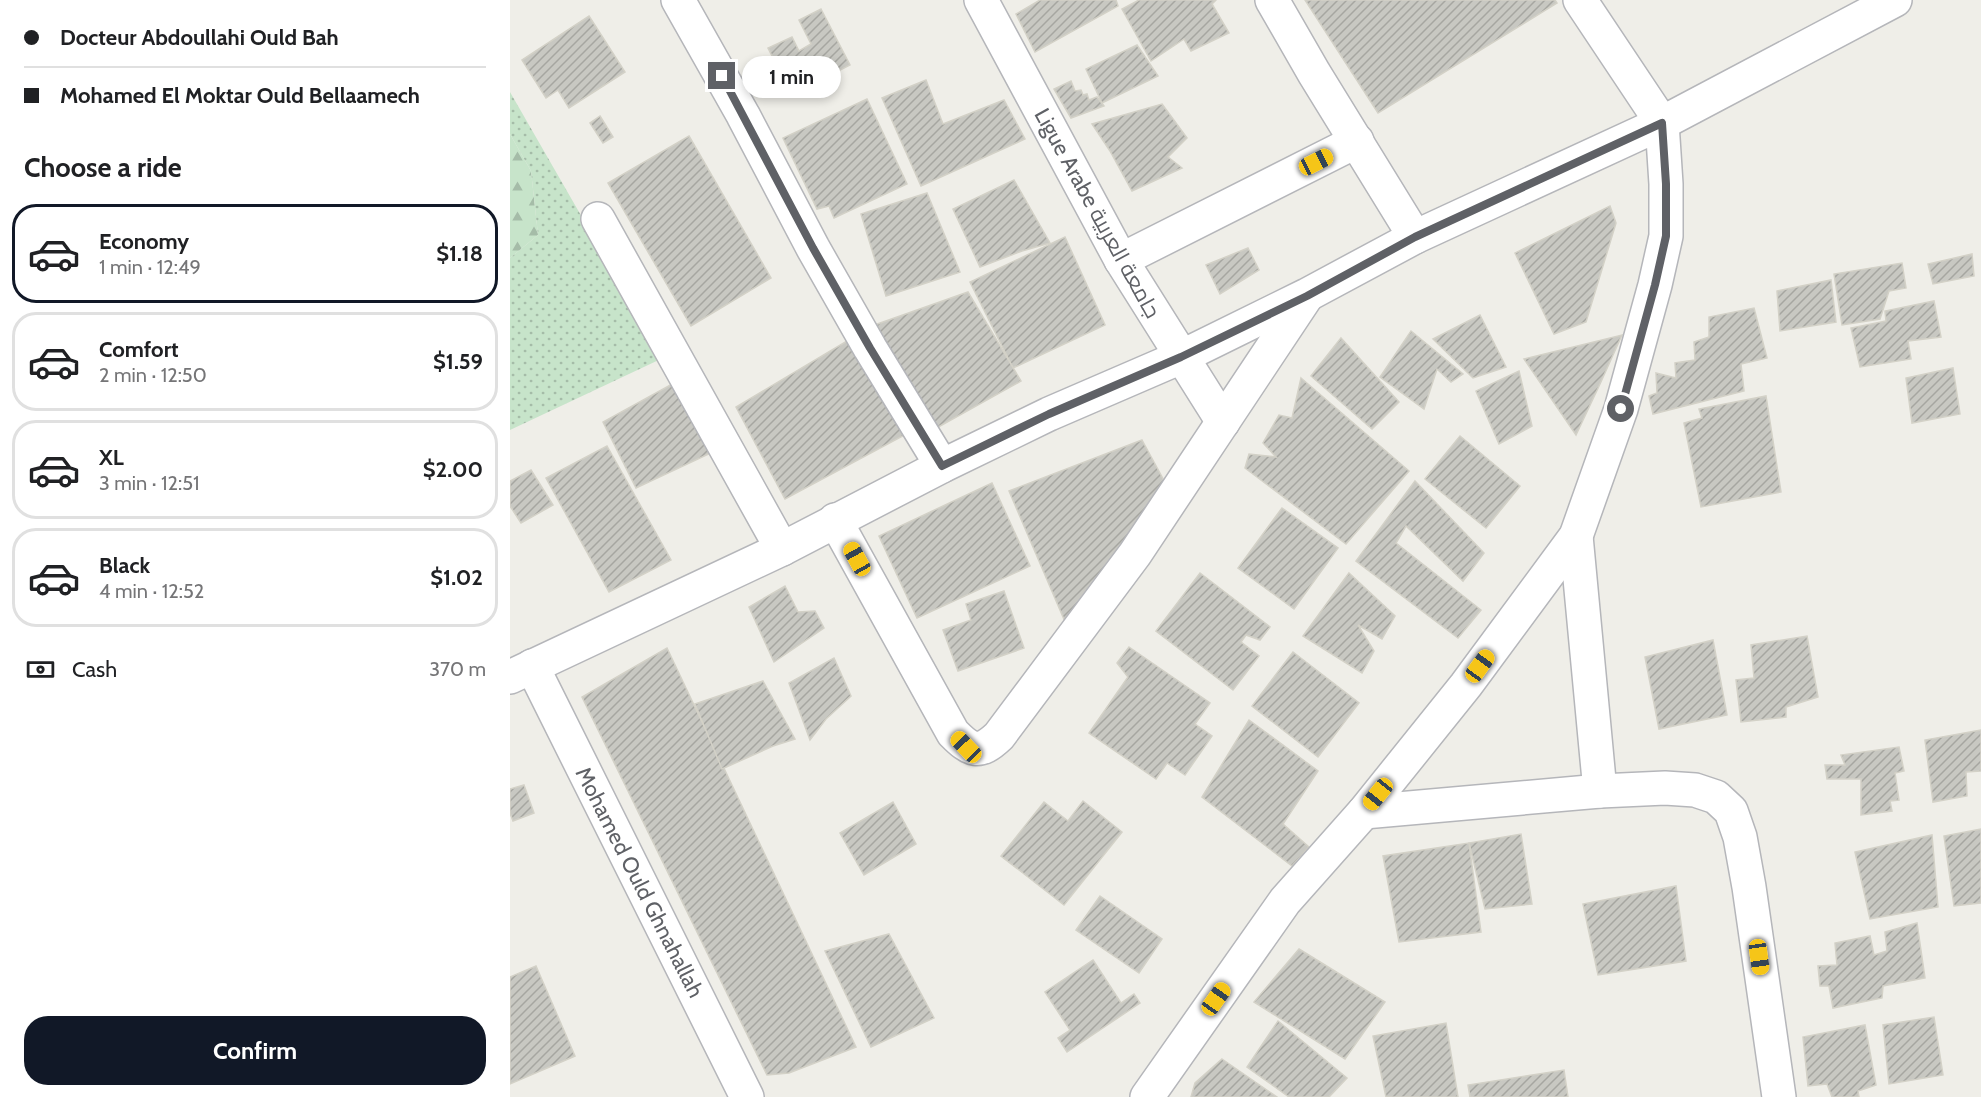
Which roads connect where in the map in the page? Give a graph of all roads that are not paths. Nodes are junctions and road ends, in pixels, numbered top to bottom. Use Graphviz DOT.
graph roads {
  1 [pos="678,0"];
  2 [pos="981,0"];
  3 [pos="1272,0"];
  4 [pos="1580,0"];
  5 [pos="1895,0"];
  6 [pos="1662,123"];
  7 [pos="1357,141"];
  8 [pos="598,219"];
  9 [pos="1415,237"];
  10 [pos="1121,260"];
  11 [pos="1307,296"];
  12 [pos="1181,357"];
  13 [pos="1223,422"];
  14 [pos="942,466"];
  15 [pos="835,520"];
  16 [pos="1575,536"];
  17 [pos="782,549"];
  18 [pos="521,672"];
  19 [pos="1600,791"];
  20 [pos="1364,812"];
  21 [pos="747,1097"];
  22 [pos="1147,1097"];
  23 [pos="1779,1097"];
  1 -- 14 [label="street"];
  2 -- 10 [label="street, Ligue Arabe جامعة العربية"];
  3 -- 7 [label="street"];
  4 -- 6 [label="street"];
  5 -- 6 [label="street"];
  6 -- 9 [label="street"];
  6 -- 16 [label="street"];
  7 -- 9 [label="street"];
  7 -- 10 [label="street"];
  8 -- 17 [label="street"];
  9 -- 11 [label="street"];
  10 -- 12 [label="street, Ligue Arabe جامعة العربية"];
  11 -- 12 [label="street"];
  11 -- 13 [label="street"];
  12 -- 13 [label="street, Ligue Arabe جامعة العربية"];
  12 -- 14 [label="street"];
  13 -- 15 [label="street"];
  14 -- 15 [label="street"];
  15 -- 17 [label="street"];
  16 -- 19 [label="street"];
  16 -- 20 [label="street"];
  17 -- 18 [label="street"];
  18 -- 21 [label="street, Mohamed Ould Ghnahallah"];
  19 -- 20 [label="street"];
  19 -- 23 [label="street"];
  20 -- 22 [label="street"];
}
